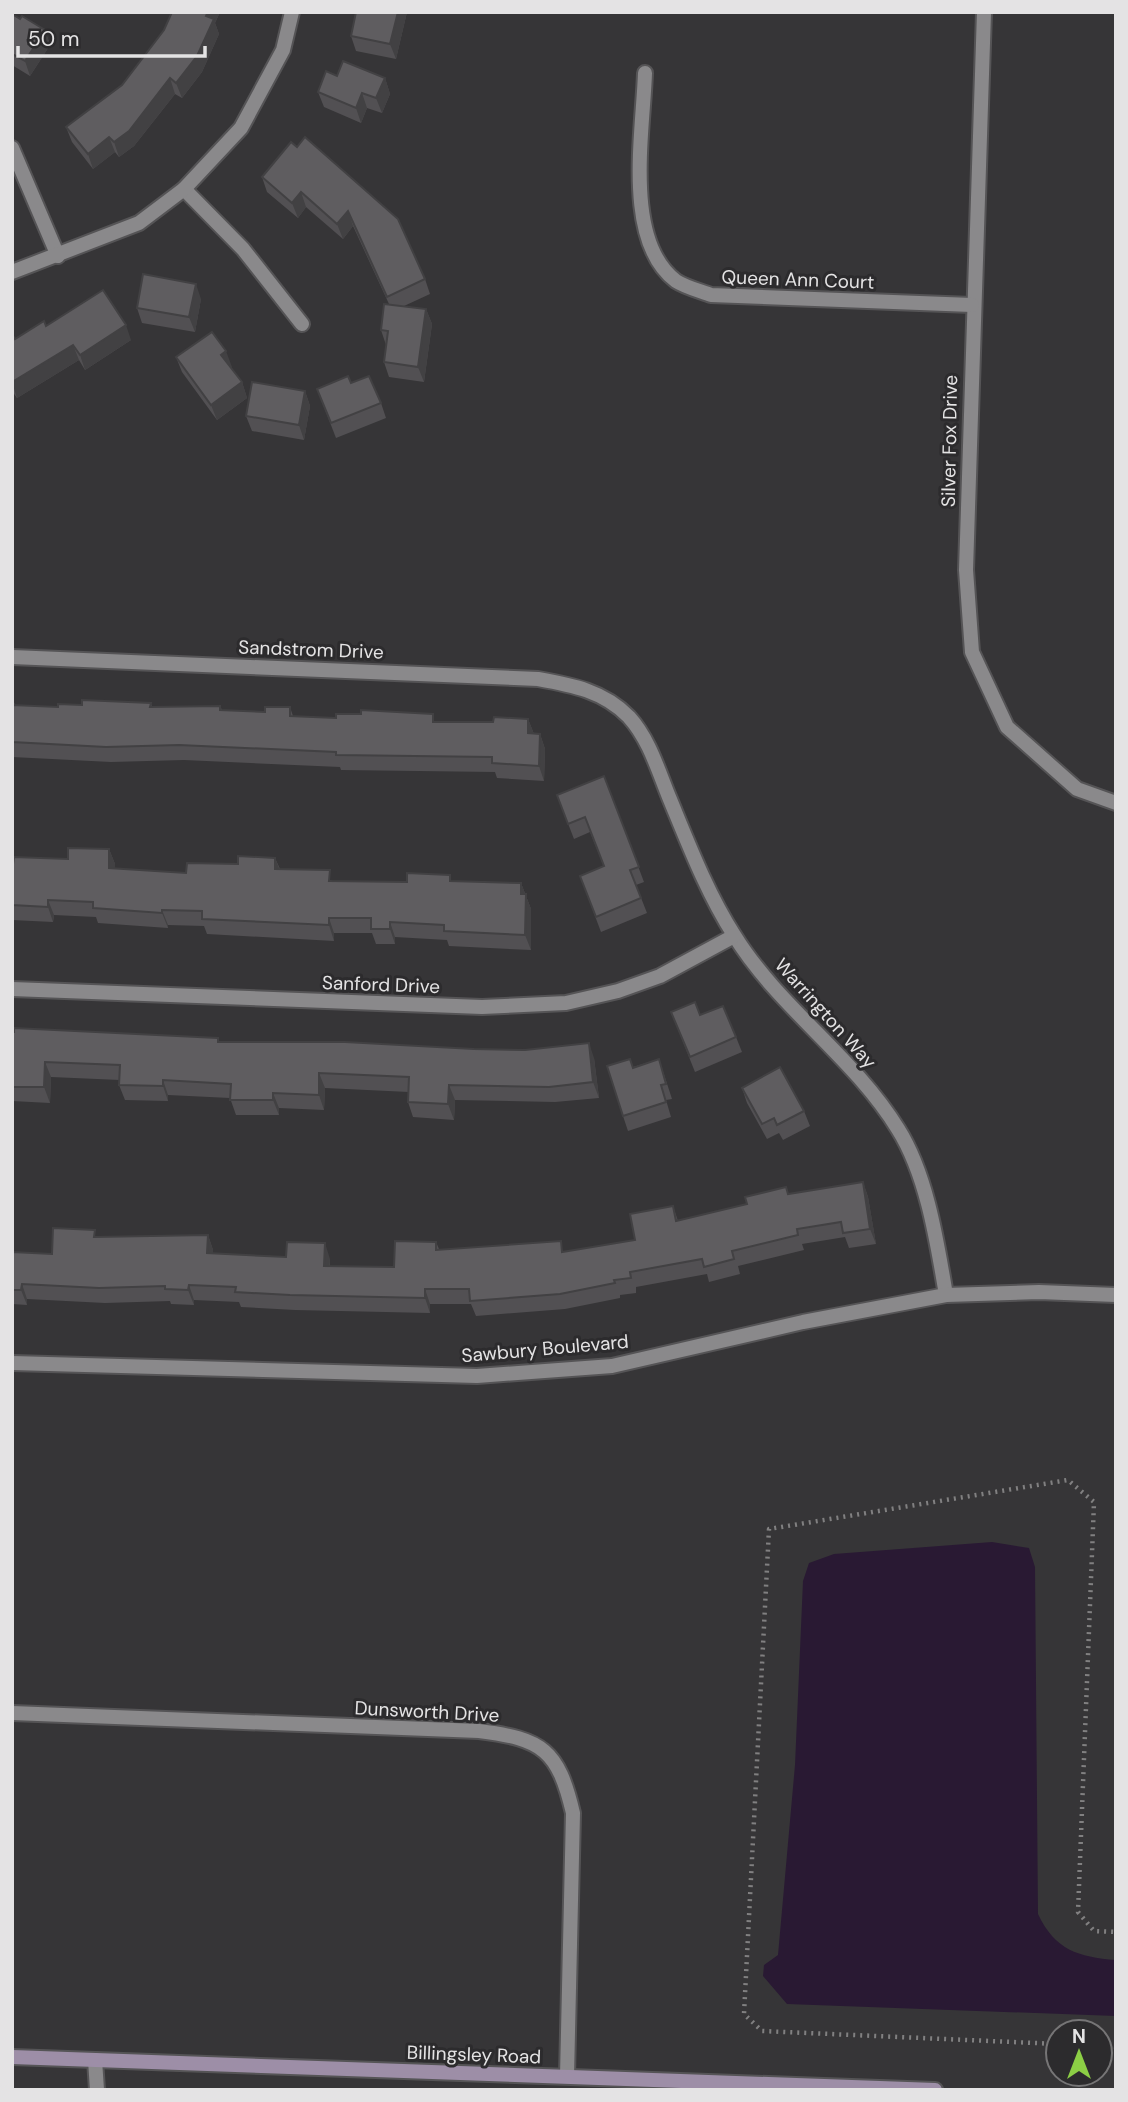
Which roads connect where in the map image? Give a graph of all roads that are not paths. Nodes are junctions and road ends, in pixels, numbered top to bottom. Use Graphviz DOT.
graph roads {
  1 [pos="292,12"];
  2 [pos="984,12"];
  3 [pos="645,73"];
  4 [pos="12,148"];
  5 [pos="184,189"];
  6 [pos="58,256"];
  7 [pos="12,272"];
  8 [pos="972,305"];
  9 [pos="302,324"];
  10 [pos="12,657"];
  11 [pos="606,697"];
  12 [pos="1116,803"];
  13 [pos="734,936"];
  14 [pos="12,989"];
  15 [pos="1116,1294"];
  16 [pos="946,1296"];
  17 [pos="12,1363"];
  18 [pos="12,1713"];
  19 [pos="12,2057"];
  20 [pos="95,2060"];
  21 [pos="567,2076"];
  22 [pos="97,2090"];
  23 [pos="934,2090"];
  1 -- 5 [label="street"];
  2 -- 8 [label="street, Silver Fox Drive"];
  3 -- 8 [label="street, Queen Ann Court"];
  4 -- 6 [label="street"];
  5 -- 6 [label="street"];
  5 -- 9 [label="street"];
  6 -- 7 [label="street"];
  8 -- 12 [label="street, Silver Fox Drive"];
  10 -- 11 [label="street, Sandstrom Drive"];
  11 -- 13 [label="street, Warrington Way"];
  13 -- 14 [label="street, Sanford Drive"];
  13 -- 16 [label="street, Warrington Way"];
  15 -- 16 [label="street, Sawbury Boulevard"];
  16 -- 17 [label="street, Sawbury Boulevard"];
  18 -- 21 [label="street, Dunsworth Drive"];
  19 -- 20 [label="street, Billingsley Road"];
  20 -- 21 [label="street, Billingsley Road"];
  20 -- 22 [label="street"];
  21 -- 23 [label="street, Billingsley Road"];
}
